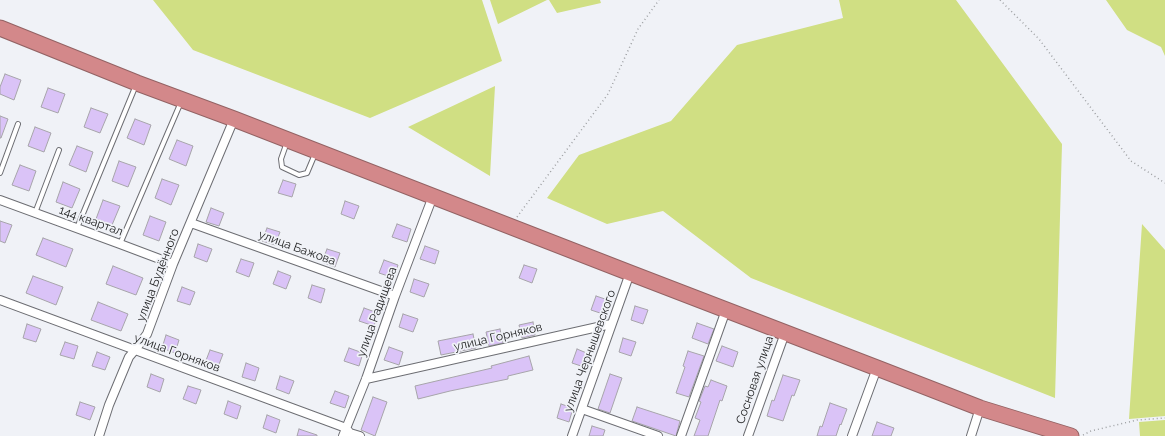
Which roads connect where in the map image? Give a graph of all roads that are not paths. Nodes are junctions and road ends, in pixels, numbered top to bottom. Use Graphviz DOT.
graph roads {
  1 [pos="1,30"];
  2 [pos="137,82"];
  3 [pos="182,99"];
  4 [pos="234,119"];
  5 [pos="18,124"];
  6 [pos="288,140"];
  7 [pos="59,150"];
  8 [pos="317,151"];
  9 [pos="0,173"];
  10 [pos="433,196"];
  11 [pos="0,200"];
  12 [pos="35,213"];
  13 [pos="191,223"];
  14 [pos="77,229"];
  15 [pos="120,244"];
  16 [pos="173,264"];
  17 [pos="630,274"];
  18 [pos="395,296"];
  19 [pos="0,300"];
  20 [pos="726,310"];
  21 [pos="611,324"];
  22 [pos="785,333"];
  23 [pos="135,350"];
  24 [pos="877,368"];
  25 [pos="366,379"];
  26 [pos="980,408"];
  27 [pos="582,409"];
  28 [pos="346,428"];
  29 [pos="99,436"];
  30 [pos="343,436"];
  31 [pos="360,436"];
  32 [pos="572,436"];
  33 [pos="658,436"];
  34 [pos="681,436"];
  35 [pos="748,436"];
  36 [pos="852,436"];
  37 [pos="971,436"];
  38 [pos="1071,436"];
  1 -- 2 [label="highway"];
  2 -- 3 [label="highway"];
  2 -- 14 [label="lane"];
  3 -- 4 [label="highway"];
  3 -- 15 [label="lane"];
  4 -- 6 [label="highway"];
  4 -- 13 [label="street, улица Будённого"];
  5 -- 9 [label="lane"];
  6 -- 8 [label="highway"];
  6 -- 8 [label="lane"];
  7 -- 12 [label="lane"];
  8 -- 10 [label="highway"];
  10 -- 17 [label="highway"];
  10 -- 18 [label="street, улица Радищева"];
  11 -- 12 [label="street, 144 квартал"];
  12 -- 14 [label="street, 144 квартал"];
  13 -- 16 [label="street, улица Будённого"];
  13 -- 18 [label="street, улица Бажова"];
  14 -- 15 [label="street, 144 квартал"];
  15 -- 16 [label="street, 144 квартал"];
  16 -- 23 [label="street, улица Будённого"];
  17 -- 20 [label="highway"];
  17 -- 21 [label="street, улица Чернышевского"];
  18 -- 25 [label="street, улица Радищева"];
  19 -- 23 [label="street, улица Горняков"];
  20 -- 22 [label="highway"];
  20 -- 34 [label="street"];
  21 -- 25 [label="street, улица Горняков"];
  21 -- 27 [label="street, улица Чернышевского"];
  22 -- 24 [label="highway"];
  22 -- 35 [label="street, Сосновая улица"];
  23 -- 28 [label="street, улица Горняков"];
  23 -- 29 [label="street, улица Будённого"];
  24 -- 26 [label="highway"];
  24 -- 36 [label="street"];
  25 -- 28 [label="street, улица Радищева"];
  26 -- 37 [label="street"];
  26 -- 38 [label="highway"];
  27 -- 32 [label="street, улица Чернышевского"];
  27 -- 33 [label="street"];
  28 -- 30 [label="street, улица Радищева"];
  28 -- 31 [label="street, улица Горняков"];
}
